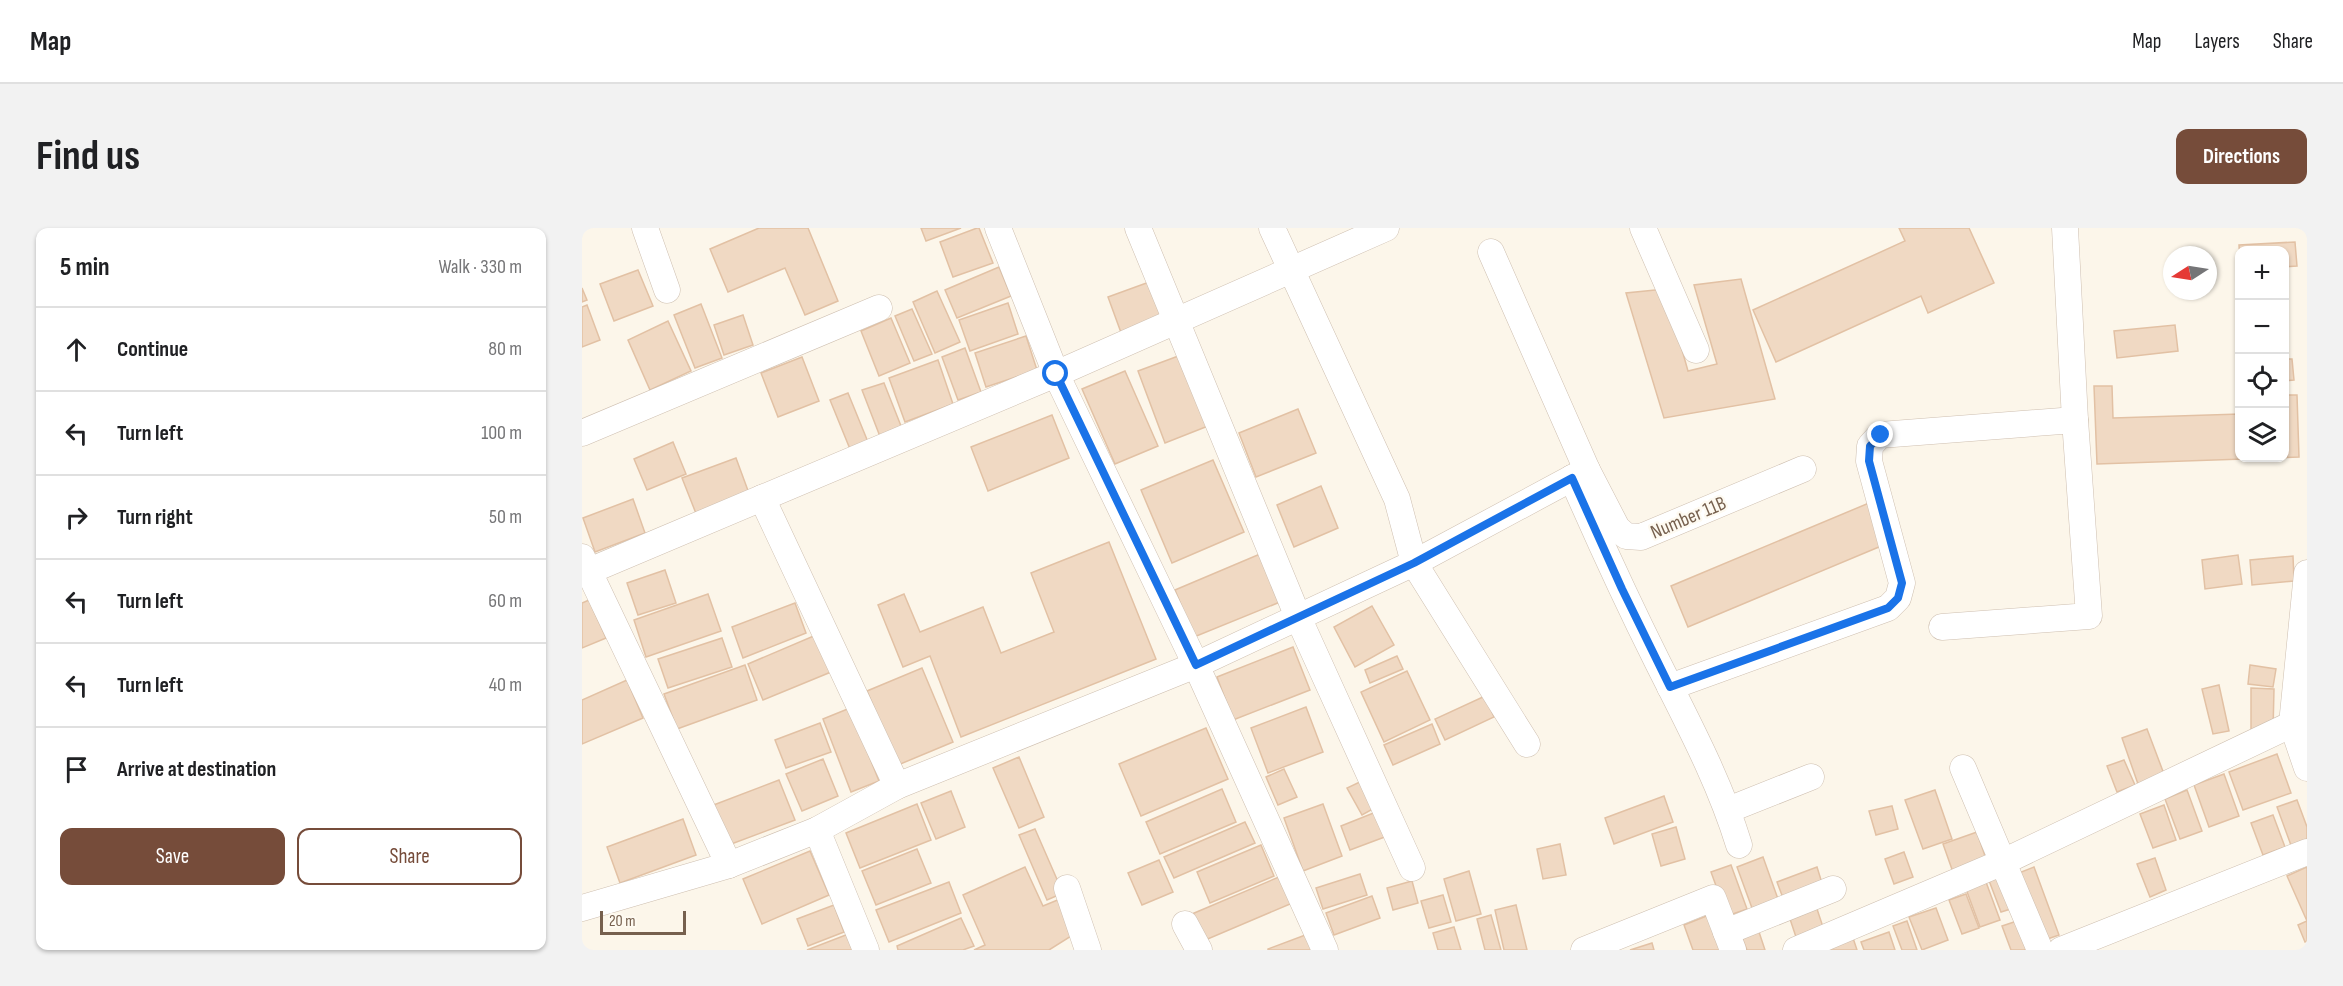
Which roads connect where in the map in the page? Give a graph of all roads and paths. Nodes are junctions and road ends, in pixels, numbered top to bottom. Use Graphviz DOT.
graph roads {
  1 [pos="645,228"];
  2 [pos="998,228"];
  3 [pos="1138,228"];
  4 [pos="1272,228"];
  5 [pos="1386,228"];
  6 [pos="1643,228"];
  7 [pos="2065,228"];
  8 [pos="1491,252"];
  9 [pos="1291,270"];
  10 [pos="667,290"];
  11 [pos="879,308"];
  12 [pos="1176,321"];
  13 [pos="1696,350"];
  14 [pos="1056,374"];
  15 [pos="2074,420"];
  16 [pos="582,433"];
  17 [pos="1803,469"];
  18 [pos="1579,474"];
  19 [pos="762,498"];
  20 [pos="1414,563"];
  21 [pos="584,567"];
  22 [pos="2307,573"];
  23 [pos="1298,617"];
  24 [pos="1942,627"];
  25 [pos="1196,665"];
  26 [pos="1670,687"];
  27 [pos="2300,720"];
  28 [pos="1527,744"];
  29 [pos="1964,768"];
  30 [pos="2307,768"];
  31 [pos="1811,777"];
  32 [pos="897,786"];
  33 [pos="1728,810"];
  34 [pos="817,830"];
  35 [pos="1739,844"];
  36 [pos="2307,852"];
  37 [pos="2003,862"];
  38 [pos="729,865"];
  39 [pos="1412,868"];
  40 [pos="1067,888"];
  41 [pos="1833,889"];
  42 [pos="582,908"];
  43 [pos="1185,924"];
  44 [pos="1729,941"];
  45 [pos="866,950"];
  46 [pos="1088,950"];
  47 [pos="1199,950"];
  48 [pos="1325,950"];
  49 [pos="1584,950"];
  50 [pos="1796,950"];
  51 [pos="2040,950"];
  52 [pos="2061,950"];
  1 -- 10 [label="street"];
  2 -- 14 [label="street"];
  3 -- 12 [label="street"];
  4 -- 9 [label="street"];
  5 -- 9 [label="street"];
  6 -- 13 [label="street"];
  7 -- 15 [label="street"];
  8 -- 18 [label="street"];
  9 -- 12 [label="street"];
  9 -- 20 [label="street"];
  11 -- 16 [label="street"];
  12 -- 14 [label="street"];
  12 -- 23 [label="street"];
  14 -- 19 [label="street"];
  14 -- 25 [label="street"];
  15 -- 24 [label="street"];
  15 -- 26 [label="street"];
  17 -- 18 [label="street, Number 11B"];
  18 -- 20 [label="street"];
  18 -- 26 [label="street"];
  19 -- 21 [label="street"];
  19 -- 32 [label="street"];
  20 -- 23 [label="street"];
  20 -- 28 [label="street"];
  21 -- 38 [label="street"];
  22 -- 27 [label="street"];
  23 -- 25 [label="street"];
  23 -- 39 [label="street"];
  25 -- 32 [label="street"];
  25 -- 48 [label="street"];
  26 -- 33 [label="street"];
  27 -- 30 [label="street"];
  27 -- 37 [label="street"];
  29 -- 37 [label="street"];
  31 -- 33 [label="street"];
  32 -- 34 [label="street"];
  33 -- 35 [label="street"];
  34 -- 38 [label="street"];
  34 -- 45 [label="street"];
  36 -- 52 [label="street"];
  37 -- 50 [label="street"];
  37 -- 51 [label="street"];
  38 -- 42 [label="street"];
  40 -- 46 [label="street"];
  41 -- 44 [label="street"];
  43 -- 47 [label="street"];
  44 -- 49 [label="street"];
}
